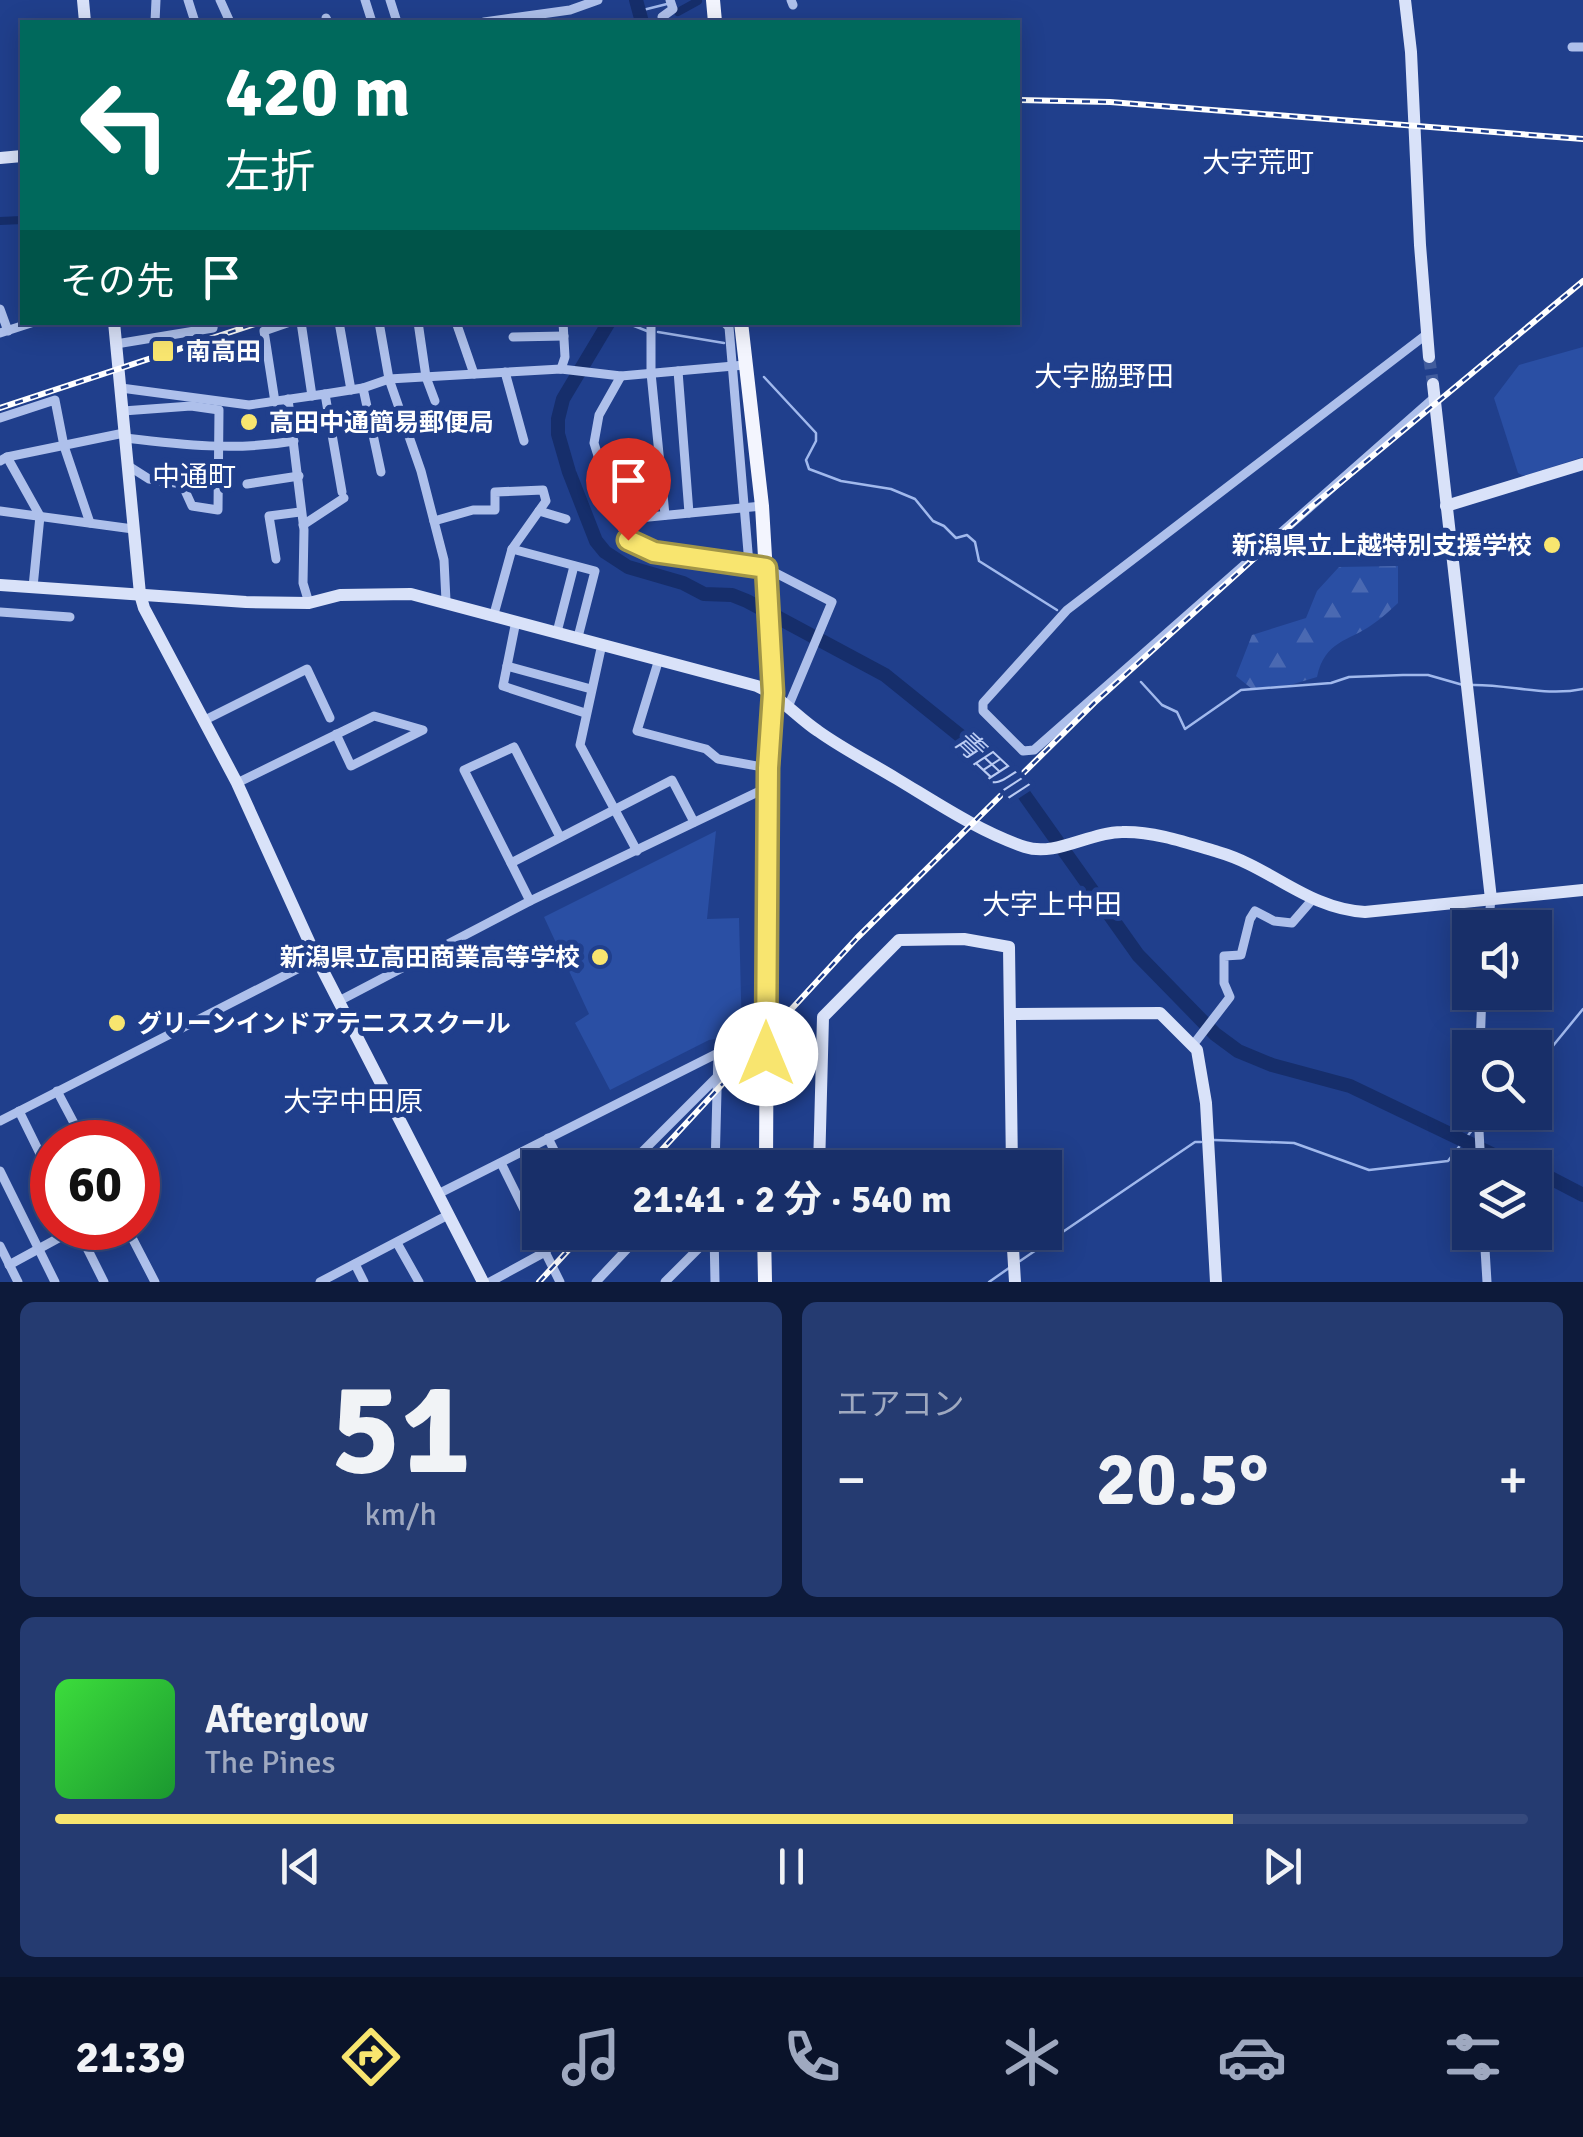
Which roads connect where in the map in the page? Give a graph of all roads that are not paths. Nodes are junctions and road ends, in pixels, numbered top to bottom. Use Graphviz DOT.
graph roads {
  1 [pos="598,0"];
  2 [pos="1404,0"];
  3 [pos="671,3"];
  4 [pos="662,17"];
  5 [pos="498,20"];
  6 [pos="0,308"];
  7 [pos="114,325"];
  8 [pos="214,325"];
  9 [pos="281,325"];
  10 [pos="301,325"];
  11 [pos="341,325"];
  12 [pos="380,325"];
  13 [pos="418,325"];
  14 [pos="457,325"];
  15 [pos="563,325"];
  16 [pos="651,325"];
  17 [pos="727,325"];
  18 [pos="741,325"];
  19 [pos="4,332"];
  20 [pos="1428,334"];
  21 [pos="564,336"];
  22 [pos="513,337"];
  23 [pos="116,344"];
  24 [pos="1429,357"];
  25 [pos="738,365"];
  26 [pos="566,370"];
  27 [pos="678,371"];
  28 [pos="505,372"];
  29 [pos="474,374"];
  30 [pos="651,374"];
  31 [pos="426,376"];
  32 [pos="621,376"];
  33 [pos="390,379"];
  34 [pos="120,388"];
  35 [pos="363,388"];
  36 [pos="352,390"];
  37 [pos="1433,391"];
  38 [pos="325,394"];
  39 [pos="312,396"];
  40 [pos="288,399"];
  41 [pos="436,401"];
  42 [pos="275,402"];
  43 [pos="123,411"];
  44 [pos="0,418"];
  45 [pos="124,435"];
  46 [pos="524,441"];
  47 [pos="294,442"];
  48 [pos="64,446"];
  49 [pos="216,448"];
  50 [pos="3,459"];
  51 [pos="1583,464"];
  52 [pos="128,465"];
  53 [pos="381,472"];
  54 [pos="299,476"];
  55 [pos="247,484"];
  56 [pos="762,506"];
  57 [pos="1446,506"];
  58 [pos="744,508"];
  59 [pos="0,510"];
  60 [pos="540,510"];
  61 [pos="300,512"];
  62 [pos="690,513"];
  63 [pos="664,515"];
  64 [pos="40,516"];
  65 [pos="566,519"];
  66 [pos="618,520"];
  67 [pos="434,521"];
  68 [pos="90,523"];
  69 [pos="303,524"];
  70 [pos="134,528"];
  71 [pos="512,549"];
  72 [pos="276,560"];
  73 [pos="749,564"];
  74 [pos="574,566"];
  75 [pos="766,568"];
  76 [pos="0,585"];
  77 [pos="33,587"];
  78 [pos="140,594"];
  79 [pos="446,601"];
  80 [pos="309,603"];
  81 [pos="0,612"];
  82 [pos="494,614"];
  83 [pos="70,617"];
  84 [pos="516,621"];
  85 [pos="557,632"];
  86 [pos="578,637"];
  87 [pos="602,644"];
  88 [pos="659,659"];
  89 [pos="507,666"];
  90 [pos="591,689"];
  91 [pos="773,693"];
  92 [pos="788,707"];
  93 [pos="585,713"];
  94 [pos="330,718"];
  95 [pos="205,720"];
  96 [pos="336,734"];
  97 [pos="768,768"];
  98 [pos="238,783"];
  99 [pos="768,787"];
  100 [pos="616,809"];
  101 [pos="694,822"];
  102 [pos="560,837"];
  103 [pos="637,851"];
  104 [pos="511,863"];
  105 [pos="1583,890"];
  106 [pos="1491,899"];
  107 [pos="1312,900"];
  108 [pos="530,902"];
  109 [pos="1490,910"];
  110 [pos="318,959"];
  111 [pos="339,1001"];
  112 [pos="1012,1014"];
  113 [pos="1193,1045"];
  114 [pos="717,1076"];
  115 [pos="57,1091"];
  116 [pos="19,1111"];
  117 [pos="72,1120"];
  118 [pos="0,1121"];
  119 [pos="30,1133"];
  120 [pos="548,1138"];
  121 [pos="554,1150"];
  122 [pos="644,1150"];
  123 [pos="715,1150"];
  124 [pos="766,1150"];
  125 [pos="819,1150"];
  126 [pos="1012,1150"];
  127 [pos="500,1163"];
  128 [pos="0,1171"];
  129 [pos="438,1194"];
  130 [pos="448,1215"];
  131 [pos="30,1233"];
  132 [pos="398,1243"];
  133 [pos="0,1246"];
  134 [pos="36,1250"];
  135 [pos="39,1250"];
  136 [pos="88,1250"];
  137 [pos="138,1250"];
  138 [pos="627,1250"];
  139 [pos="697,1250"];
  140 [pos="715,1250"];
  141 [pos="764,1250"];
  142 [pos="1013,1250"];
  143 [pos="1485,1250"];
  144 [pos="545,1252"];
  145 [pos="10,1264"];
  146 [pos="354,1264"];
  147 [pos="18,1282"];
  148 [pos="55,1282"];
  149 [pos="104,1282"];
  150 [pos="154,1282"];
  151 [pos="320,1282"];
  152 [pos="364,1282"];
  153 [pos="419,1282"];
  154 [pos="486,1282"];
  155 [pos="560,1282"];
  156 [pos="596,1282"];
  157 [pos="666,1282"];
  158 [pos="716,1282"];
  159 [pos="765,1282"];
  160 [pos="1014,1282"];
  161 [pos="1216,1282"];
  162 [pos="1487,1282"];
  1 -- 5 [label="street"];
  2 -- 20 [label="street"];
  3 -- 4 [label="street"];
  6 -- 19 [label="street"];
  7 -- 23 [label="street"];
  8 -- 23 [label="street"];
  9 -- 42 [label="street"];
  10 -- 39 [label="street"];
  11 -- 36 [label="street"];
  12 -- 33 [label="street"];
  13 -- 31 [label="street"];
  14 -- 29 [label="street"];
  15 -- 21 [label="street"];
  16 -- 30 [label="street"];
  17 -- 25 [label="street"];
  18 -- 25 [label="main road"];
  20 -- 24 [label="street"];
  20 -- 37 [label="street"];
  21 -- 22 [label="street"];
  21 -- 26 [label="street"];
  23 -- 34 [label="street"];
  25 -- 27 [label="street"];
  25 -- 56 [label="main road"];
  25 -- 58 [label="street"];
  26 -- 28 [label="street"];
  26 -- 32 [label="street"];
  27 -- 30 [label="street"];
  27 -- 62 [label="street"];
  28 -- 29 [label="street"];
  28 -- 46 [label="street"];
  29 -- 31 [label="street"];
  30 -- 32 [label="street"];
  30 -- 63 [label="street"];
  31 -- 33 [label="street"];
  31 -- 41 [label="street"];
  32 -- 66 [label="street"];
  33 -- 35 [label="street"];
  33 -- 67 [label="street"];
  34 -- 42 [label="street"];
  34 -- 43 [label="street"];
  35 -- 36 [label="street"];
  35 -- 53 [label="street"];
  36 -- 38 [label="street"];
  37 -- 57 [label="street"];
  38 -- 39 [label="street"];
  38 -- 69 [label="street"];
  39 -- 40 [label="street"];
  40 -- 42 [label="street"];
  40 -- 47 [label="street"];
  43 -- 45 [label="street"];
  43 -- 49 [label="street"];
  44 -- 48 [label="street"];
  45 -- 48 [label="street"];
  45 -- 49 [label="street"];
  45 -- 52 [label="street"];
  47 -- 49 [label="street"];
  47 -- 54 [label="street"];
  48 -- 50 [label="street"];
  48 -- 68 [label="street"];
  49 -- 52 [label="street"];
  50 -- 64 [label="street"];
  51 -- 57 [label="street"];
  52 -- 70 [label="street"];
  54 -- 55 [label="street"];
  54 -- 61 [label="street"];
  56 -- 58 [label="street"];
  56 -- 75 [label="main road"];
  57 -- 106 [label="street"];
  58 -- 62 [label="street"];
  58 -- 73 [label="street"];
  59 -- 64 [label="street"];
  60 -- 65 [label="street"];
  60 -- 67 [label="street"];
  60 -- 71 [label="street"];
  61 -- 69 [label="street"];
  61 -- 72 [label="street"];
  62 -- 63 [label="street"];
  63 -- 66 [label="street"];
  64 -- 68 [label="street"];
  64 -- 77 [label="street"];
  66 -- 73 [label="street"];
  67 -- 79 [label="street"];
  68 -- 70 [label="street"];
  69 -- 80 [label="street"];
  70 -- 78 [label="street"];
  71 -- 74 [label="street"];
  71 -- 82 [label="street"];
  73 -- 75 [label="street"];
  74 -- 85 [label="street"];
  74 -- 86 [label="street"];
  75 -- 91 [label="main road"];
  75 -- 92 [label="street"];
  76 -- 77 [label="street"];
  77 -- 78 [label="street"];
  78 -- 80 [label="street"];
  78 -- 95 [label="street"];
  79 -- 80 [label="street"];
  79 -- 82 [label="street"];
  81 -- 83 [label="street"];
  82 -- 84 [label="street"];
  84 -- 85 [label="street"];
  84 -- 89 [label="street"];
  85 -- 86 [label="street"];
  86 -- 87 [label="street"];
  87 -- 88 [label="street"];
  87 -- 90 [label="street"];
  88 -- 91 [label="street"];
  88 -- 97 [label="street"];
  89 -- 90 [label="street"];
  89 -- 93 [label="street"];
  90 -- 93 [label="street"];
  91 -- 92 [label="street"];
  91 -- 97 [label="main road"];
  92 -- 107 [label="street"];
  93 -- 100 [label="street"];
  94 -- 95 [label="street"];
  95 -- 98 [label="street"];
  96 -- 96 [label="street"];
  96 -- 98 [label="street"];
  97 -- 99 [label="main road"];
  98 -- 110 [label="street"];
  99 -- 101 [label="street"];
  99 -- 124 [label="main road"];
  100 -- 101 [label="street"];
  100 -- 102 [label="street"];
  100 -- 103 [label="street"];
  101 -- 103 [label="street"];
  102 -- 104 [label="street"];
  102 -- 104 [label="street"];
  103 -- 108 [label="street"];
  104 -- 108 [label="street"];
  105 -- 106 [label="street"];
  106 -- 107 [label="street"];
  106 -- 109 [label="street"];
  107 -- 113 [label="street"];
  108 -- 111 [label="street"];
  110 -- 111 [label="street"];
  110 -- 115 [label="street"];
  111 -- 129 [label="street"];
  112 -- 113 [label="street"];
  112 -- 125 [label="street"];
  112 -- 126 [label="street"];
  113 -- 161 [label="street"];
  114 -- 120 [label="street"];
  114 -- 122 [label="street"];
  114 -- 123 [label="street"];
  115 -- 116 [label="street"];
  115 -- 117 [label="street"];
  116 -- 118 [label="street"];
  116 -- 119 [label="street"];
  120 -- 121 [label="street"];
  120 -- 127 [label="street"];
  127 -- 129 [label="street"];
  127 -- 144 [label="street"];
  128 -- 131 [label="street"];
  129 -- 130 [label="street"];
  130 -- 132 [label="street"];
  130 -- 154 [label="street"];
  132 -- 146 [label="street"];
  132 -- 153 [label="street"];
  133 -- 145 [label="street"];
  134 -- 145 [label="street"];
  135 -- 148 [label="street"];
  136 -- 149 [label="street"];
  137 -- 150 [label="street"];
  138 -- 156 [label="street"];
  139 -- 157 [label="street"];
  140 -- 158 [label="street"];
  141 -- 159 [label="main road"];
  142 -- 160 [label="street"];
  143 -- 162 [label="street"];
  144 -- 154 [label="street"];
  144 -- 155 [label="street"];
  145 -- 147 [label="street"];
  146 -- 151 [label="street"];
  146 -- 152 [label="street"];
}
